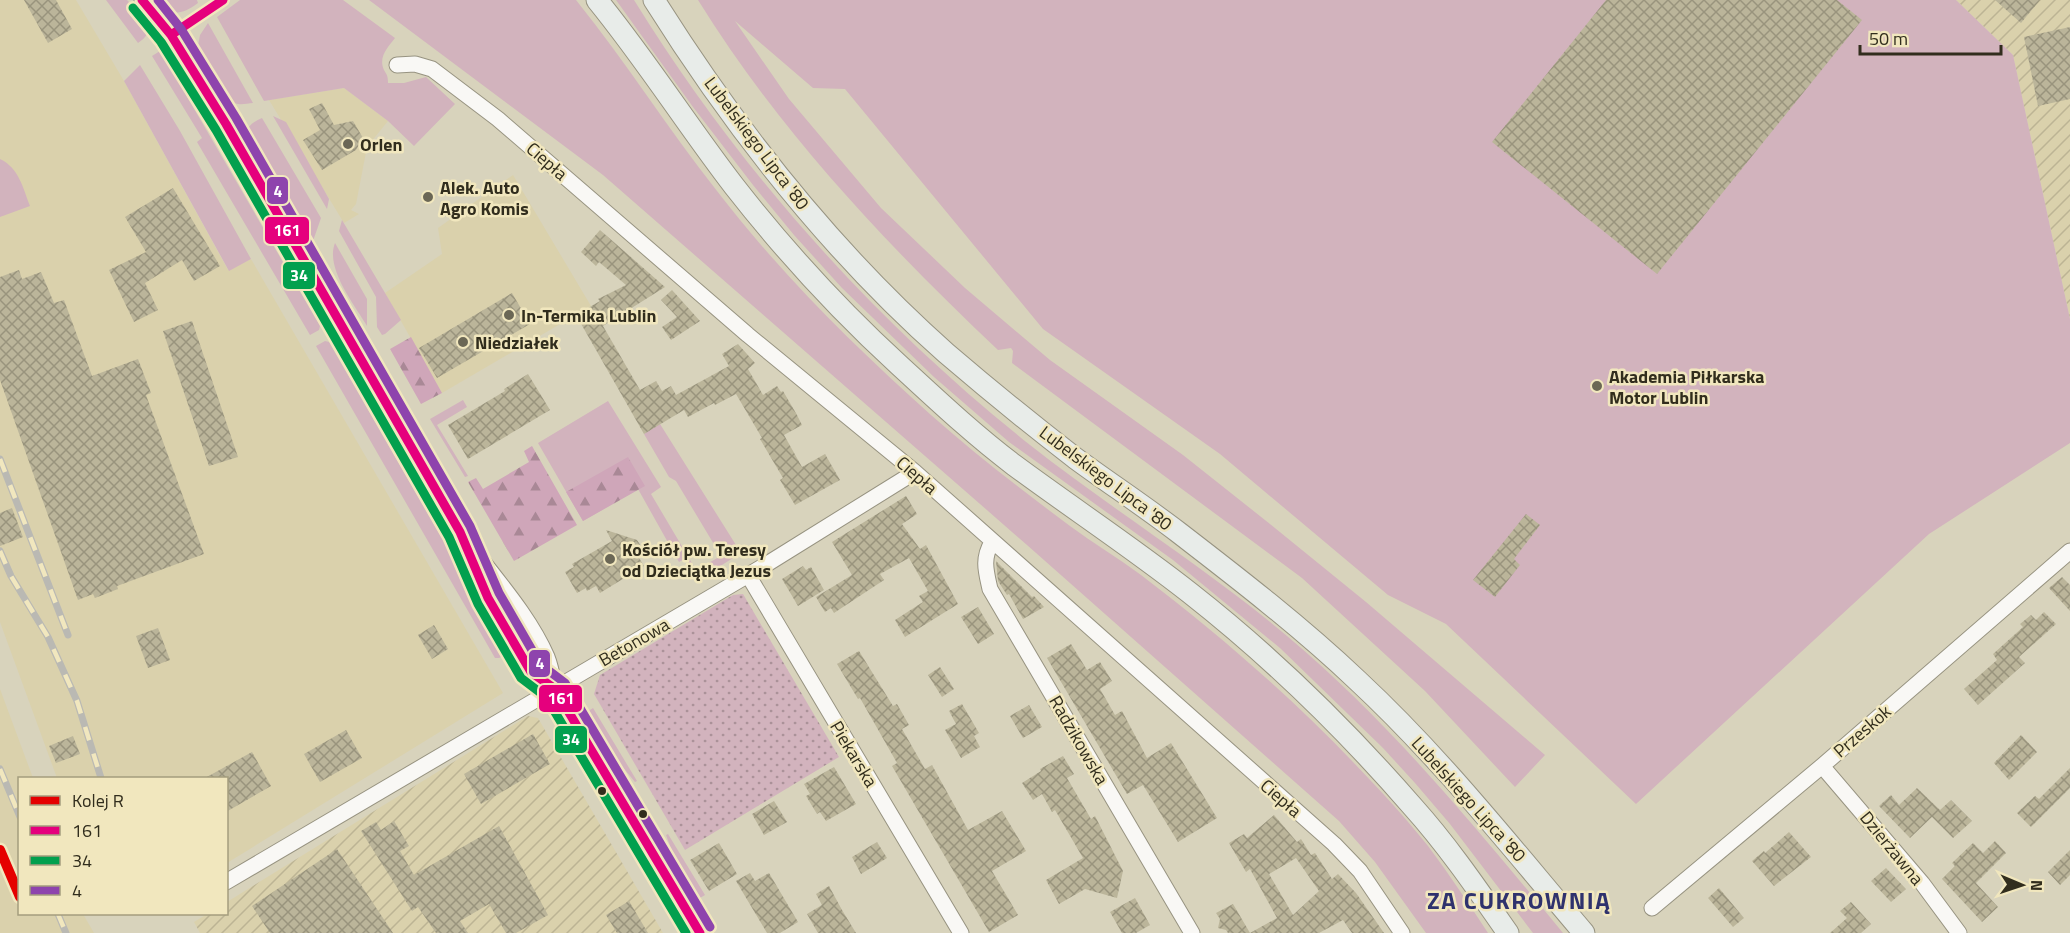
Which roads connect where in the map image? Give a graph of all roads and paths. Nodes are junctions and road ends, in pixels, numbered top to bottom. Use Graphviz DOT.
graph roads {
  1 [pos="142,0"];
  2 [pos="597,0"];
  3 [pos="654,0"];
  4 [pos="397,65"];
  5 [pos="915,472"];
  6 [pos="460,532"];
  7 [pos="992,542"];
  8 [pos="2070,551"];
  9 [pos="748,575"];
  10 [pos="555,689"];
  11 [pos="1822,766"];
  12 [pos="228,881"];
  13 [pos="1652,908"];
  14 [pos="700,933"];
  15 [pos="961,933"];
  16 [pos="1192,933"];
  17 [pos="1402,933"];
  18 [pos="1508,933"];
  19 [pos="1584,933"];
  20 [pos="1959,933"];
  1 -- 6 [label="street"];
  2 -- 18 [label="main road"];
  3 -- 19 [label="main road, Lubelskiego Lipca '80"];
  4 -- 5 [label="street, Ciepła"];
  5 -- 7 [label="street, Ciepła"];
  5 -- 9 [label="street, Betonowa"];
  6 -- 10 [label="street"];
  6 -- 10 [label="street"];
  7 -- 16 [label="street, Radzikowska"];
  7 -- 17 [label="street, Ciepła"];
  8 -- 11 [label="street, Przeskok"];
  9 -- 10 [label="street, Betonowa"];
  9 -- 15 [label="street, Piekarska"];
  10 -- 12 [label="street, Betonowa"];
  10 -- 14 [label="street"];
  11 -- 13 [label="street, Przeskok"];
  11 -- 20 [label="street, Dzierżawna"];
}
